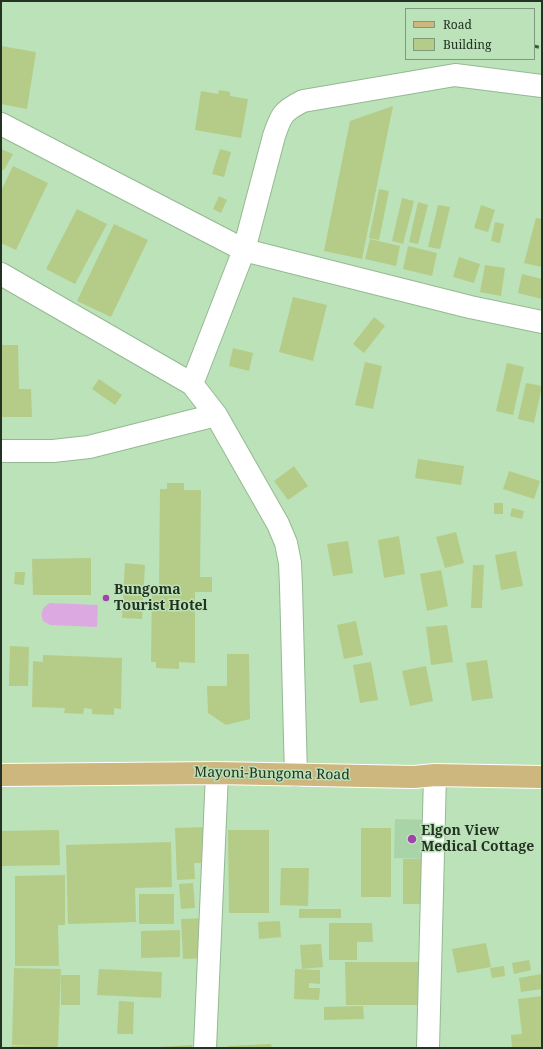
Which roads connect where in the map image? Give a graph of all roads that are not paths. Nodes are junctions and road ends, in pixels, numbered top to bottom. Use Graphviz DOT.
graph roads {
  1 [pos="542,86"];
  2 [pos="1,124"];
  3 [pos="244,250"];
  4 [pos="1,274"];
  5 [pos="542,322"];
  6 [pos="192,384"];
  7 [pos="216,415"];
  8 [pos="1,451"];
  9 [pos="217,773"];
  10 [pos="1,775"];
  11 [pos="296,775"];
  12 [pos="435,775"];
  13 [pos="542,776"];
  14 [pos="205,1048"];
  15 [pos="428,1048"];
  1 -- 3 [label="street"];
  2 -- 3 [label="street"];
  3 -- 5 [label="street"];
  3 -- 6 [label="street"];
  4 -- 6 [label="street"];
  6 -- 7 [label="street"];
  7 -- 8 [label="street"];
  7 -- 11 [label="street"];
  9 -- 10 [label="main road, Mayoni-Bungoma Road"];
  9 -- 11 [label="main road, Mayoni-Bungoma Road"];
  9 -- 14 [label="street"];
  11 -- 12 [label="main road, Mayoni-Bungoma Road"];
  12 -- 13 [label="main road, Mayoni-Bungoma Road"];
  12 -- 15 [label="street"];
}
